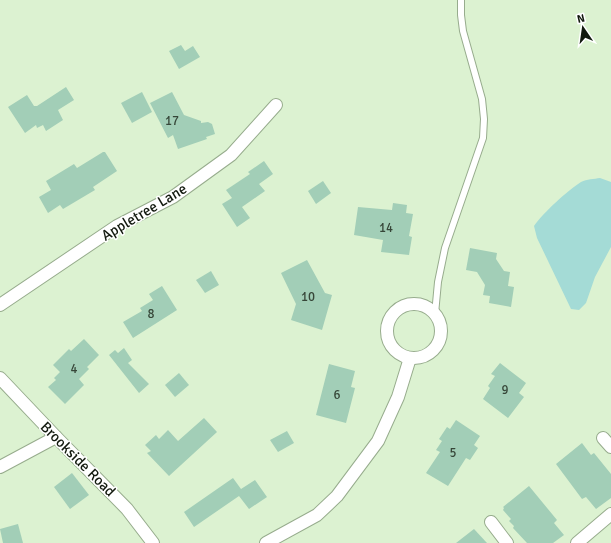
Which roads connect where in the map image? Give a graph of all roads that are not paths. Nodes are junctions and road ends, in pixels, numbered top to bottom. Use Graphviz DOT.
graph roads {
  1 [pos="461,0"];
  2 [pos="276,105"];
  3 [pos="0,305"];
  4 [pos="435,314"];
  5 [pos="410,358"];
  6 [pos="0,378"];
  7 [pos="56,437"];
  8 [pos="603,438"];
  9 [pos="611,447"];
  10 [pos="0,467"];
  11 [pos="611,514"];
  12 [pos="491,522"];
  13 [pos="582,541"];
  14 [pos="153,543"];
  15 [pos="266,543"];
  16 [pos="507,543"];
  1 -- 4 [label="lane"];
  2 -- 3 [label="street, Appletree Lane"];
  4 -- 5 [label="street"];
  4 -- 5 [label="street"];
  5 -- 15 [label="street"];
  6 -- 7 [label="street, Brookside Road"];
  7 -- 10 [label="street"];
  7 -- 14 [label="street, Brookside Road"];
  8 -- 9 [label="street"];
  11 -- 13 [label="street"];
  12 -- 16 [label="street"];
}
